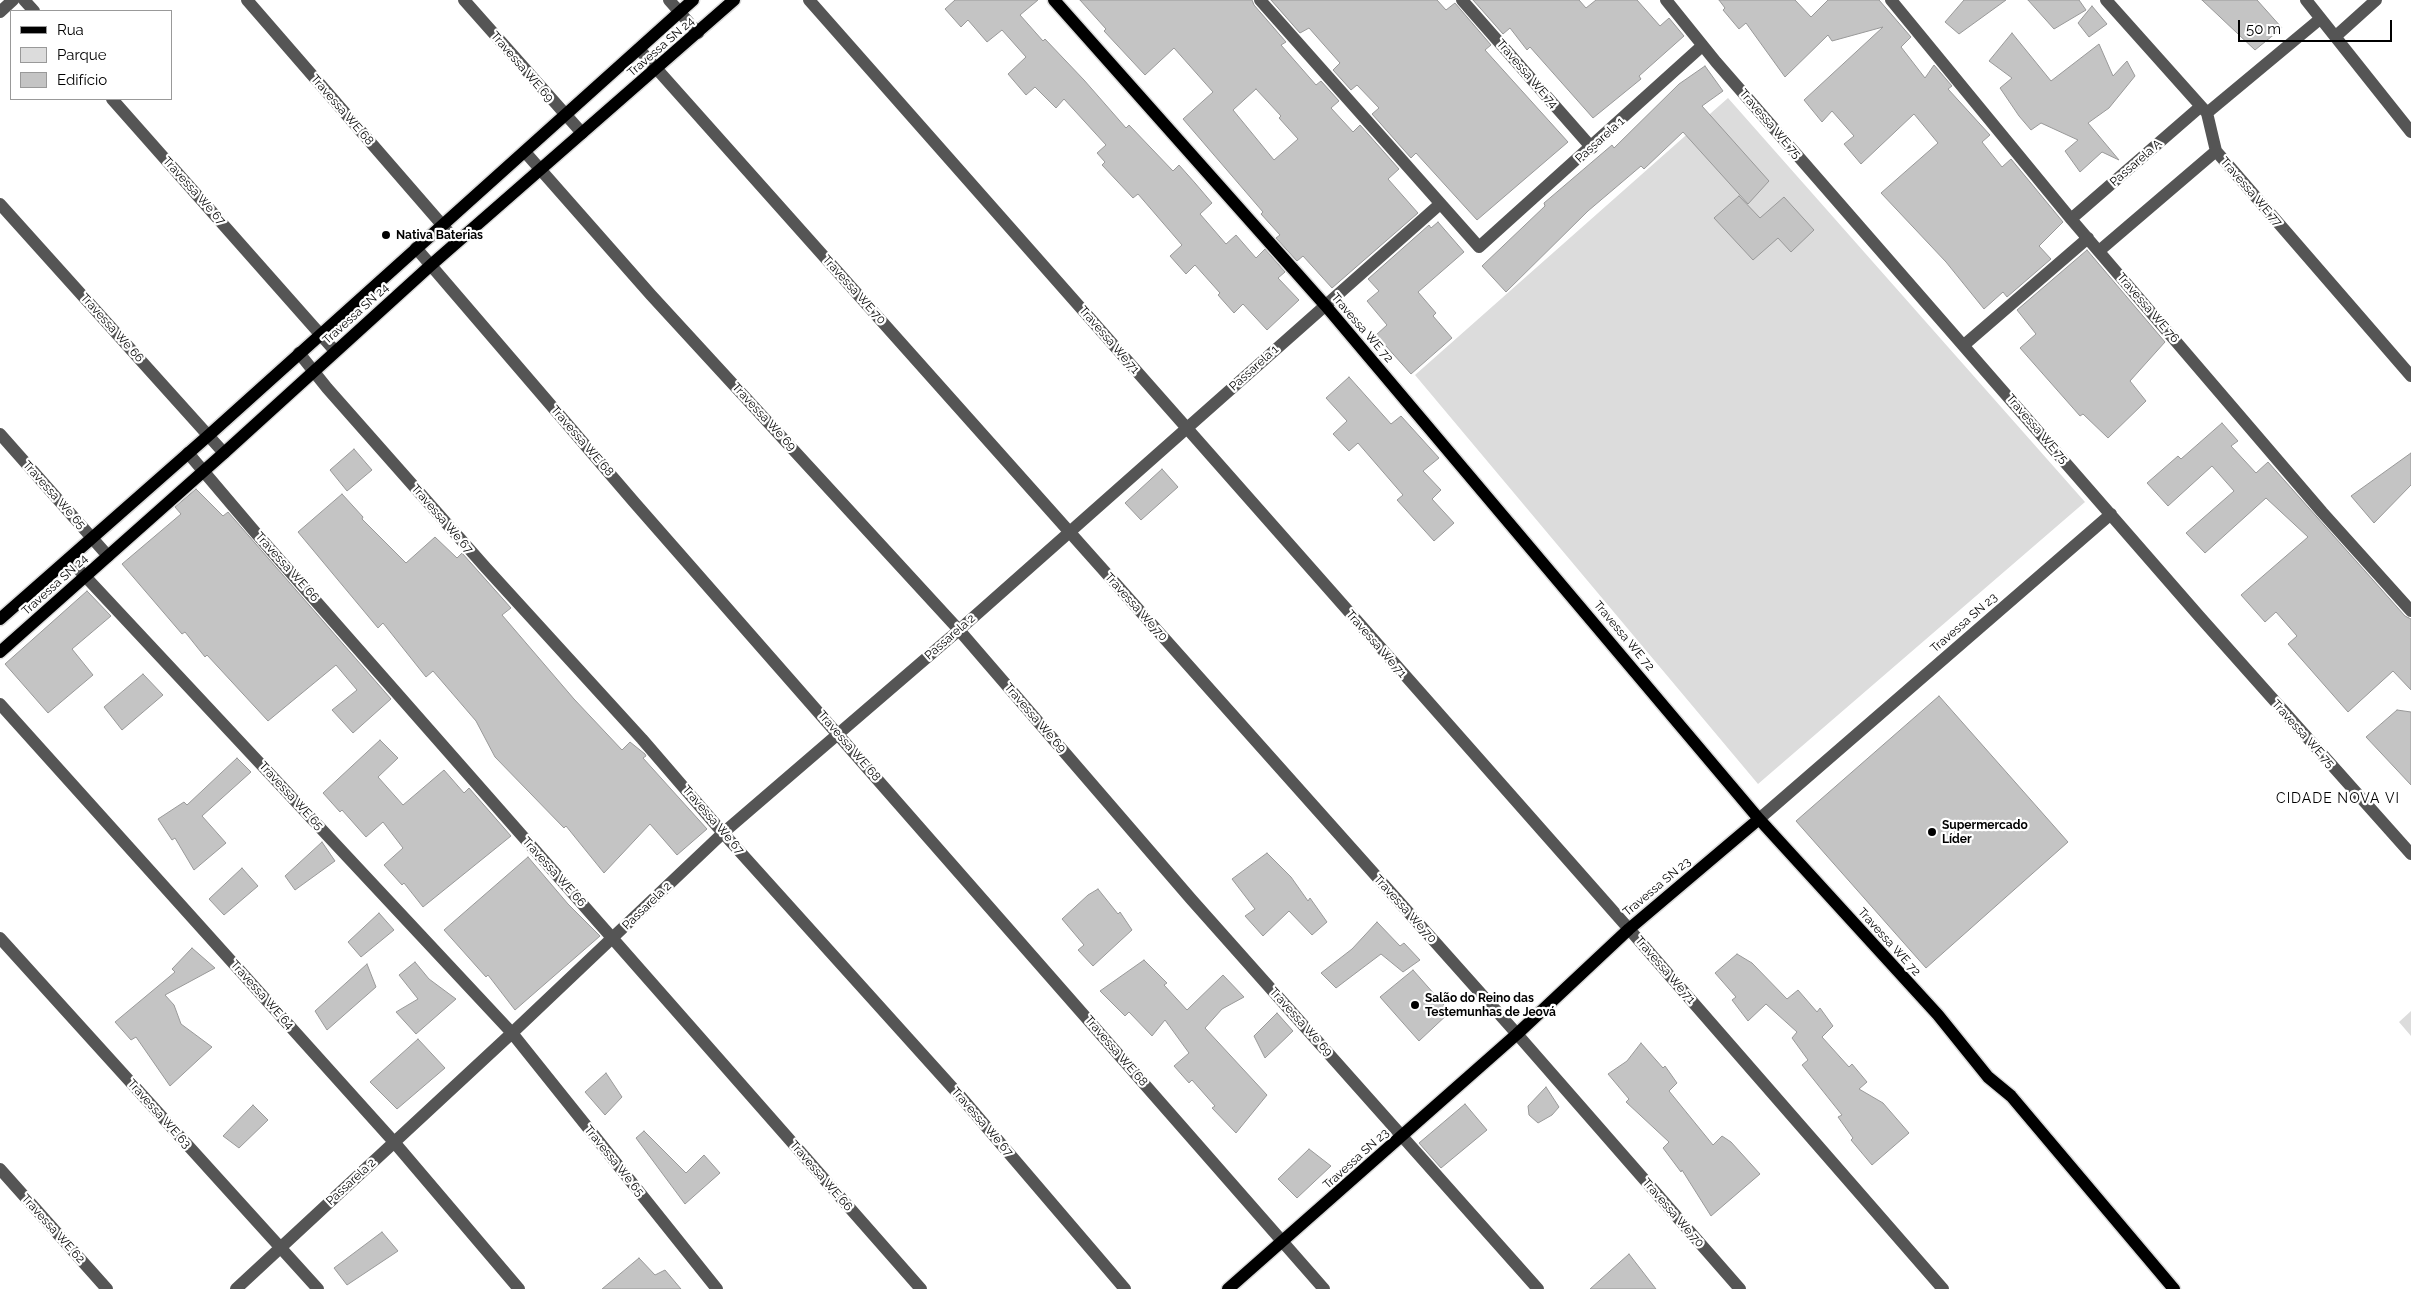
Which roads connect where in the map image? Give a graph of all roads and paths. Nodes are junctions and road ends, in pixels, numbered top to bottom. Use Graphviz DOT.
graph roads {
  1 [pos="13,0"];
  2 [pos="24,0"];
  3 [pos="247,0"];
  4 [pos="464,0"];
  5 [pos="668,0"];
  6 [pos="693,0"];
  7 [pos="734,0"];
  8 [pos="809,0"];
  9 [pos="1054,0"];
  10 [pos="1260,0"];
  11 [pos="1462,0"];
  12 [pos="1666,0"];
  13 [pos="1891,0"];
  14 [pos="2106,0"];
  15 [pos="2376,0"];
  16 [pos="2316,7"];
  17 [pos="33,10"];
  18 [pos="0,12"];
  19 [pos="680,12"];
  20 [pos="698,33"];
  21 [pos="2336,36"];
  22 [pos="1702,46"];
  23 [pos="639,49"];
  24 [pos="656,69"];
  25 [pos="113,100"];
  26 [pos="2204,110"];
  27 [pos="564,115"];
  28 [pos="2411,132"];
  29 [pos="582,133"];
  30 [pos="1592,148"];
  31 [pos="525,152"];
  32 [pos="2216,152"];
  33 [pos="540,170"];
  34 [pos="0,204"];
  35 [pos="1440,204"];
  36 [pos="2071,219"];
  37 [pos="442,224"];
  38 [pos="2088,238"];
  39 [pos="457,242"];
  40 [pos="416,248"];
  41 [pos="2099,251"];
  42 [pos="431,265"];
  43 [pos="1325,306"];
  44 [pos="320,333"];
  45 [pos="1964,345"];
  46 [pos="335,351"];
  47 [pos="299,352"];
  48 [pos="314,371"];
  49 [pos="2411,376"];
  50 [pos="1186,428"];
  51 [pos="0,434"];
  52 [pos="209,435"];
  53 [pos="188,453"];
  54 [pos="224,453"];
  55 [pos="204,471"];
  56 [pos="2111,514"];
  57 [pos="1068,532"];
  58 [pos="93,538"];
  59 [pos="108,556"];
  60 [pos="70,559"];
  61 [pos="86,576"];
  62 [pos="2411,611"];
  63 [pos="0,619"];
  64 [pos="959,630"];
  65 [pos="0,652"];
  66 [pos="0,704"];
  67 [pos="838,733"];
  68 [pos="1759,819"];
  69 [pos="723,833"];
  70 [pos="2411,854"];
  71 [pos="1629,929"];
  72 [pos="0,938"];
  73 [pos="613,938"];
  74 [pos="512,1034"];
  75 [pos="1517,1034"];
  76 [pos="1403,1136"];
  77 [pos="394,1142"];
  78 [pos="0,1169"];
  79 [pos="1283,1243"];
  80 [pos="280,1247"];
  81 [pos="107,1289"];
  82 [pos="236,1289"];
  83 [pos="318,1289"];
  84 [pos="519,1289"];
  85 [pos="717,1289"];
  86 [pos="921,1289"];
  87 [pos="1126,1289"];
  88 [pos="1228,1289"];
  89 [pos="1324,1289"];
  90 [pos="1538,1289"];
  91 [pos="1740,1289"];
  92 [pos="1943,1289"];
  93 [pos="2174,1289"];
  1 -- 18 [label="street"];
  2 -- 17 [label="street"];
  3 -- 37 [label="street, Travessa WE 68"];
  4 -- 27 [label="street, Travessa WE 69"];
  5 -- 19 [label="street"];
  6 -- 19 [label="main road, Travessa SN 24"];
  7 -- 20 [label="main road, Travessa SN 24"];
  8 -- 50 [label="street, Travessa We 71"];
  9 -- 43 [label="main road, Travessa WE 72"];
  10 -- 35 [label="street"];
  11 -- 30 [label="street, Travessa WE 74"];
  12 -- 22 [label="street, Travessa WE 75"];
  13 -- 36 [label="street, Travessa WE 76"];
  14 -- 26 [label="street, Travessa WE 77"];
  15 -- 21 [label="street"];
  16 -- 21 [label="street"];
  16 -- 26 [label="street, Passarela A"];
  19 -- 20 [label="street"];
  19 -- 23 [label="main road, Travessa SN 24"];
  20 -- 24 [label="main road, Travessa SN 24"];
  21 -- 28 [label="street"];
  22 -- 30 [label="street, Passarela 1"];
  22 -- 45 [label="street, Travessa WE 75"];
  23 -- 24 [label="street, Travessa WE 70"];
  23 -- 27 [label="main road, Travessa SN 24"];
  24 -- 29 [label="main road, Travessa SN 24"];
  24 -- 57 [label="street, Travessa WE 70"];
  25 -- 44 [label="street, Travessa We 67"];
  26 -- 32 [label="street, Travessa WE 77"];
  26 -- 36 [label="street, Passarela A"];
  27 -- 29 [label="street, Travessa WE 69"];
  27 -- 31 [label="main road, Travessa SN 24"];
  29 -- 33 [label="main road, Travessa SN 24"];
  30 -- 35 [label="street, Passarela 1"];
  31 -- 33 [label="street, Travessa We 69"];
  31 -- 37 [label="main road, Travessa SN 24"];
  32 -- 41 [label="street"];
  32 -- 49 [label="street, Travessa WE 77"];
  33 -- 39 [label="main road, Travessa SN 24"];
  33 -- 64 [label="street, Travessa We 69"];
  34 -- 52 [label="street, Travessa We 66"];
  35 -- 43 [label="street, Passarela 1"];
  36 -- 38 [label="street, Travessa WE 76"];
  37 -- 39 [label="street, Travessa WE 68"];
  37 -- 40 [label="main road, Travessa SN 24"];
  38 -- 41 [label="street, Travessa WE 76"];
  38 -- 45 [label="street"];
  39 -- 42 [label="main road, Travessa SN 24"];
  40 -- 42 [label="street, Travessa WE 68"];
  40 -- 44 [label="main road, Travessa SN 24"];
  41 -- 62 [label="street, Travessa WE 76"];
  42 -- 46 [label="main road, Travessa SN 24"];
  42 -- 67 [label="street, Travessa WE 68"];
  43 -- 50 [label="street, Passarela 1"];
  43 -- 68 [label="main road, Travessa WE 72"];
  44 -- 46 [label="street, Travessa We 67"];
  44 -- 47 [label="main road, Travessa SN 24"];
  45 -- 56 [label="street, Travessa WE 75"];
  46 -- 48 [label="main road, Travessa SN 24"];
  47 -- 48 [label="street, Travessa We 67"];
  47 -- 52 [label="main road, Travessa SN 24"];
  48 -- 54 [label="main road, Travessa SN 24"];
  48 -- 69 [label="street, Travessa We 67"];
  50 -- 57 [label="street, Passarela 1"];
  50 -- 71 [label="street, Travessa We 71"];
  51 -- 58 [label="street, Travessa We 65"];
  52 -- 53 [label="main road, Travessa SN 24"];
  52 -- 54 [label="street, Travessa We 66"];
  53 -- 55 [label="street, Travessa WE 66"];
  53 -- 58 [label="main road, Travessa SN 24"];
  54 -- 55 [label="main road, Travessa SN 24"];
  55 -- 59 [label="main road, Travessa SN 24"];
  55 -- 73 [label="street, Travessa WE 66"];
  56 -- 68 [label="street, Travessa SN 23"];
  56 -- 70 [label="street, Travessa WE 75"];
  57 -- 64 [label="street, Passarela 2"];
  57 -- 75 [label="street, Travessa We 70"];
  58 -- 59 [label="street, Travessa We 65"];
  58 -- 60 [label="main road, Travessa SN 24"];
  59 -- 61 [label="main road, Travessa SN 24"];
  60 -- 61 [label="street, Travessa WE 65"];
  60 -- 63 [label="main road, Travessa SN 24"];
  61 -- 65 [label="main road, Travessa SN 24"];
  61 -- 74 [label="street, Travessa WE 65"];
  64 -- 67 [label="street, Passarela 2"];
  64 -- 76 [label="street, Travessa We 69"];
  66 -- 77 [label="street, Travessa WE 64"];
  67 -- 69 [label="street, Passarela 2"];
  67 -- 79 [label="street, Travessa WE 68"];
  68 -- 71 [label="main road, Travessa SN 23"];
  68 -- 93 [label="main road, Travessa WE 72"];
  69 -- 73 [label="street, Passarela 2"];
  69 -- 87 [label="street, Travessa We 67"];
  71 -- 75 [label="main road, Travessa SN 23"];
  71 -- 92 [label="street, Travessa We 71"];
  72 -- 80 [label="street, Travessa WE 63"];
  73 -- 74 [label="street, Passarela 2"];
  73 -- 86 [label="street, Travessa WE 66"];
  74 -- 77 [label="street, Passarela 2"];
  74 -- 85 [label="street, Travessa We 65"];
  75 -- 76 [label="main road, Travessa SN 23"];
  75 -- 91 [label="street, Travessa We 70"];
  76 -- 79 [label="main road, Travessa SN 23"];
  76 -- 90 [label="street, Travessa We 69"];
  77 -- 80 [label="street, Passarela 2"];
  77 -- 84 [label="street, Travessa WE 64"];
  78 -- 81 [label="street, Travessa WE 62"];
  79 -- 88 [label="main road, Travessa SN 23"];
  79 -- 89 [label="street"];
  80 -- 82 [label="street, Passarela 2"];
  80 -- 83 [label="street, Travessa WE 63"];
}
